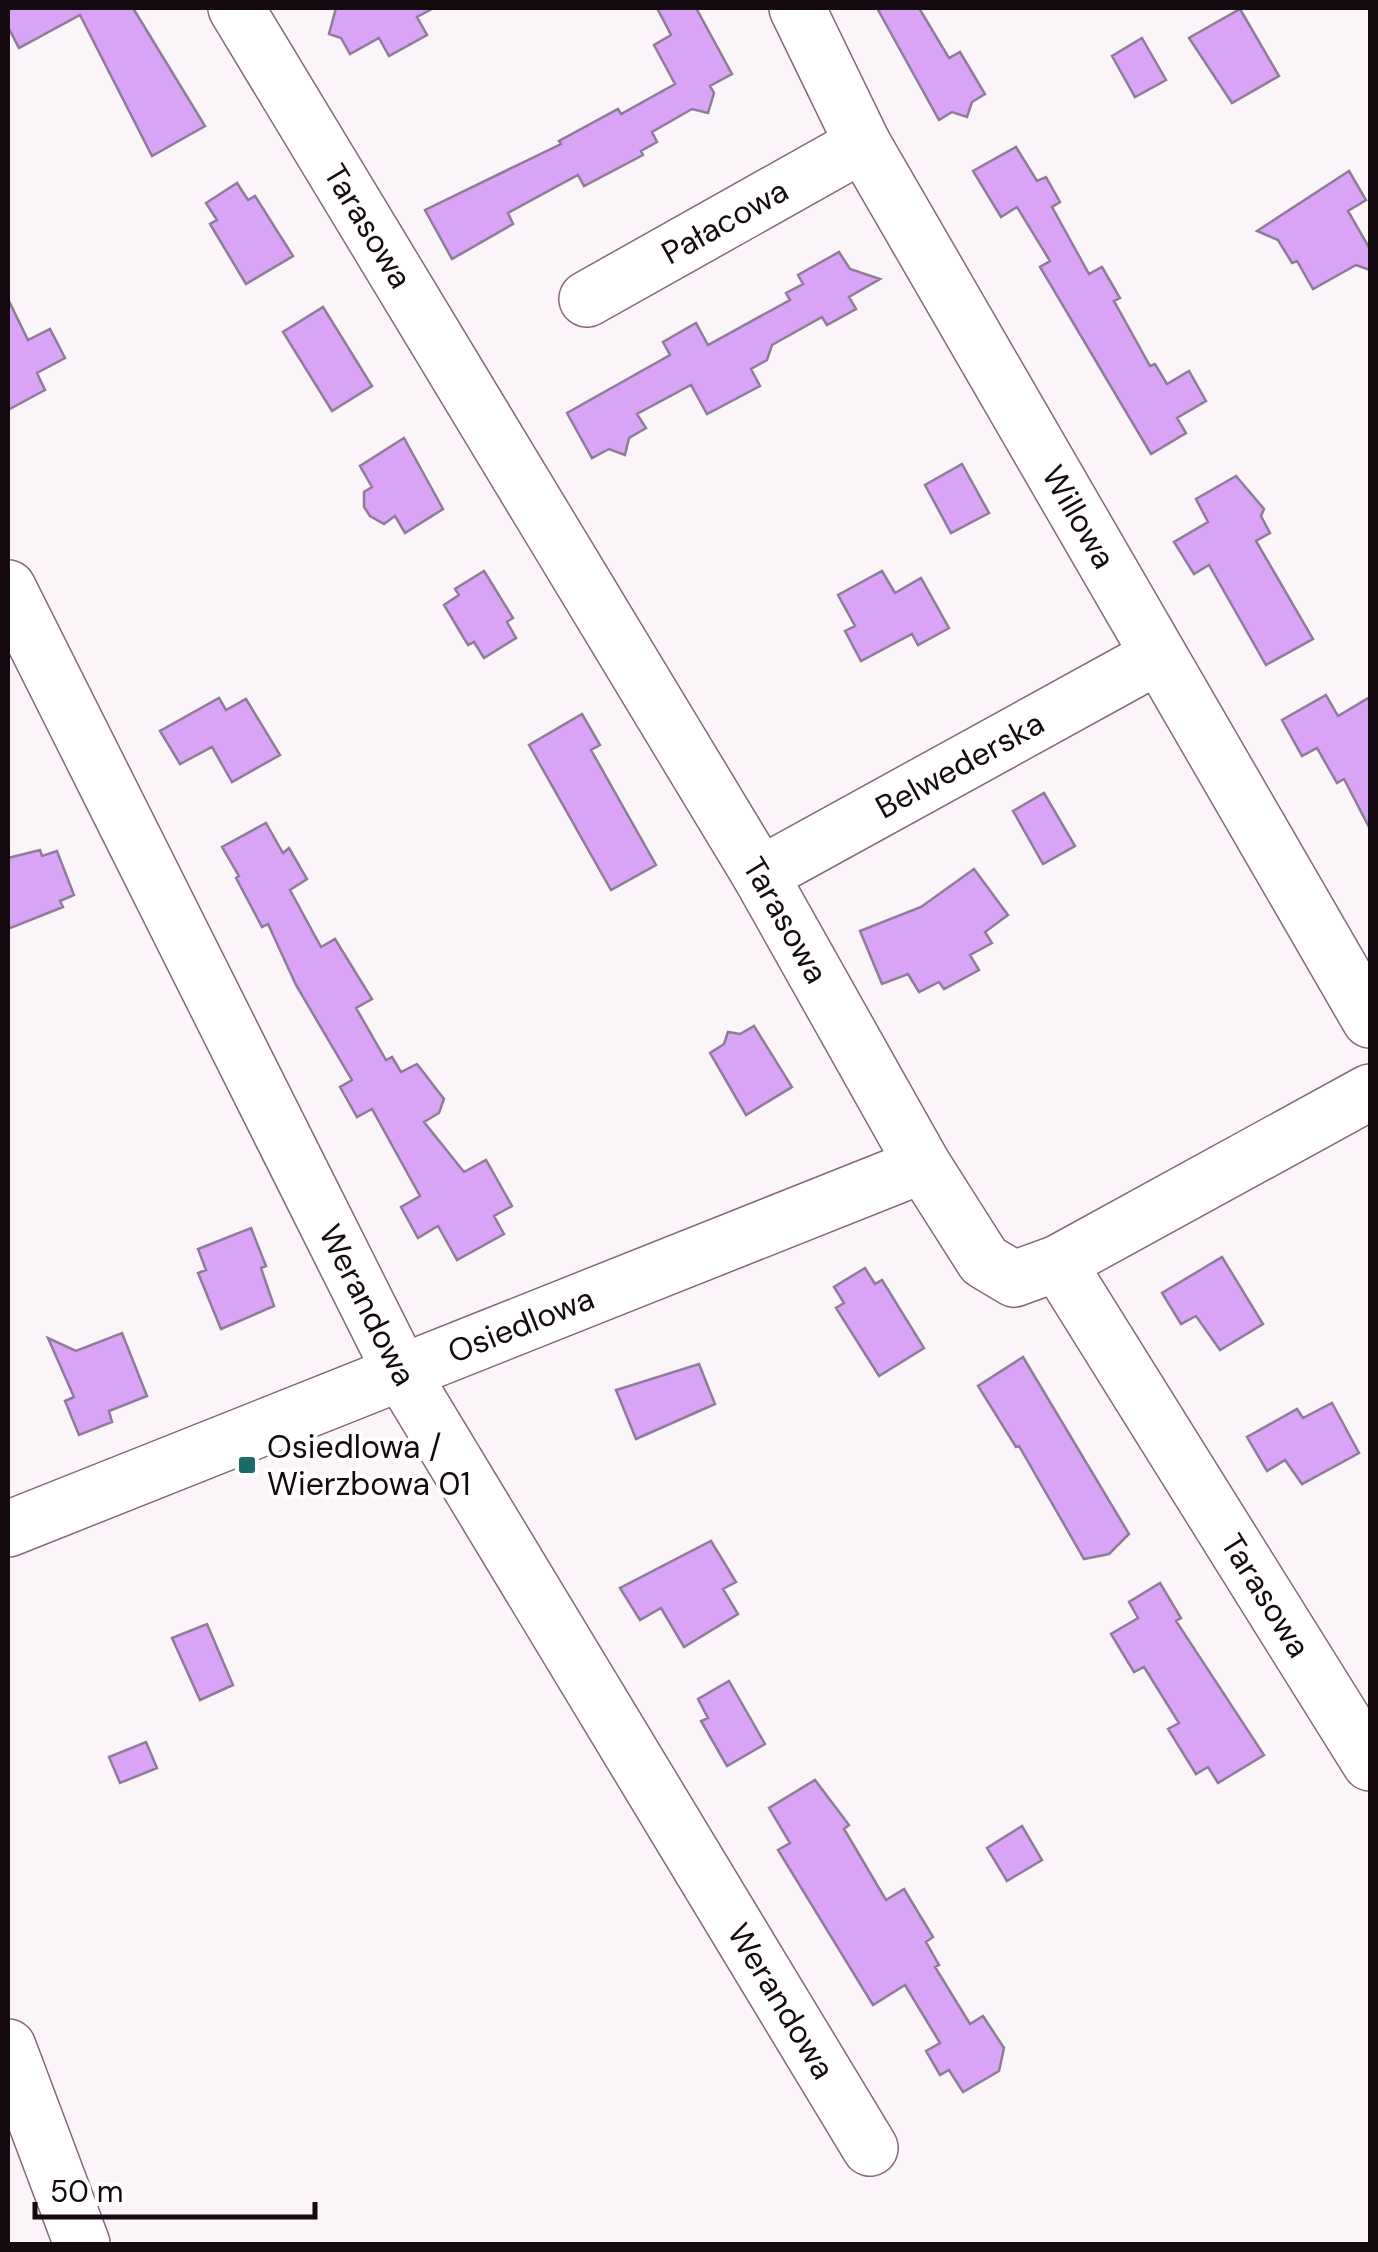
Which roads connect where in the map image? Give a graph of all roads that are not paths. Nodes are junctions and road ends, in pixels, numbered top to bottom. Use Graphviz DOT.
graph roads {
  1 [pos="236,8"];
  2 [pos="797,8"];
  3 [pos="863,144"];
  4 [pos="586,299"];
  5 [pos="8,588"];
  6 [pos="1158,656"];
  7 [pos="760,876"];
  8 [pos="1370,1020"];
  9 [pos="1370,1092"];
  10 [pos="923,1165"];
  11 [pos="1058,1263"];
  12 [pos="401,1372"];
  13 [pos="8,1530"];
  14 [pos="1370,1763"];
  15 [pos="8,2048"];
  16 [pos="870,2148"];
  17 [pos="82,2244"];
  1 -- 7 [label="street, Tarasowa"];
  2 -- 3 [label="street, Willowa"];
  3 -- 4 [label="street, Pałacowa"];
  3 -- 6 [label="street, Willowa"];
  5 -- 12 [label="street, Werandowa"];
  6 -- 7 [label="street, Belwederska"];
  6 -- 8 [label="street, Willowa"];
  7 -- 10 [label="street, Tarasowa"];
  9 -- 11 [label="street"];
  10 -- 11 [label="street, Tarasowa"];
  10 -- 12 [label="street, Osiedlowa"];
  11 -- 14 [label="street, Tarasowa"];
  12 -- 13 [label="street, Osiedlowa"];
  12 -- 16 [label="street, Werandowa"];
  15 -- 17 [label="street"];
}
